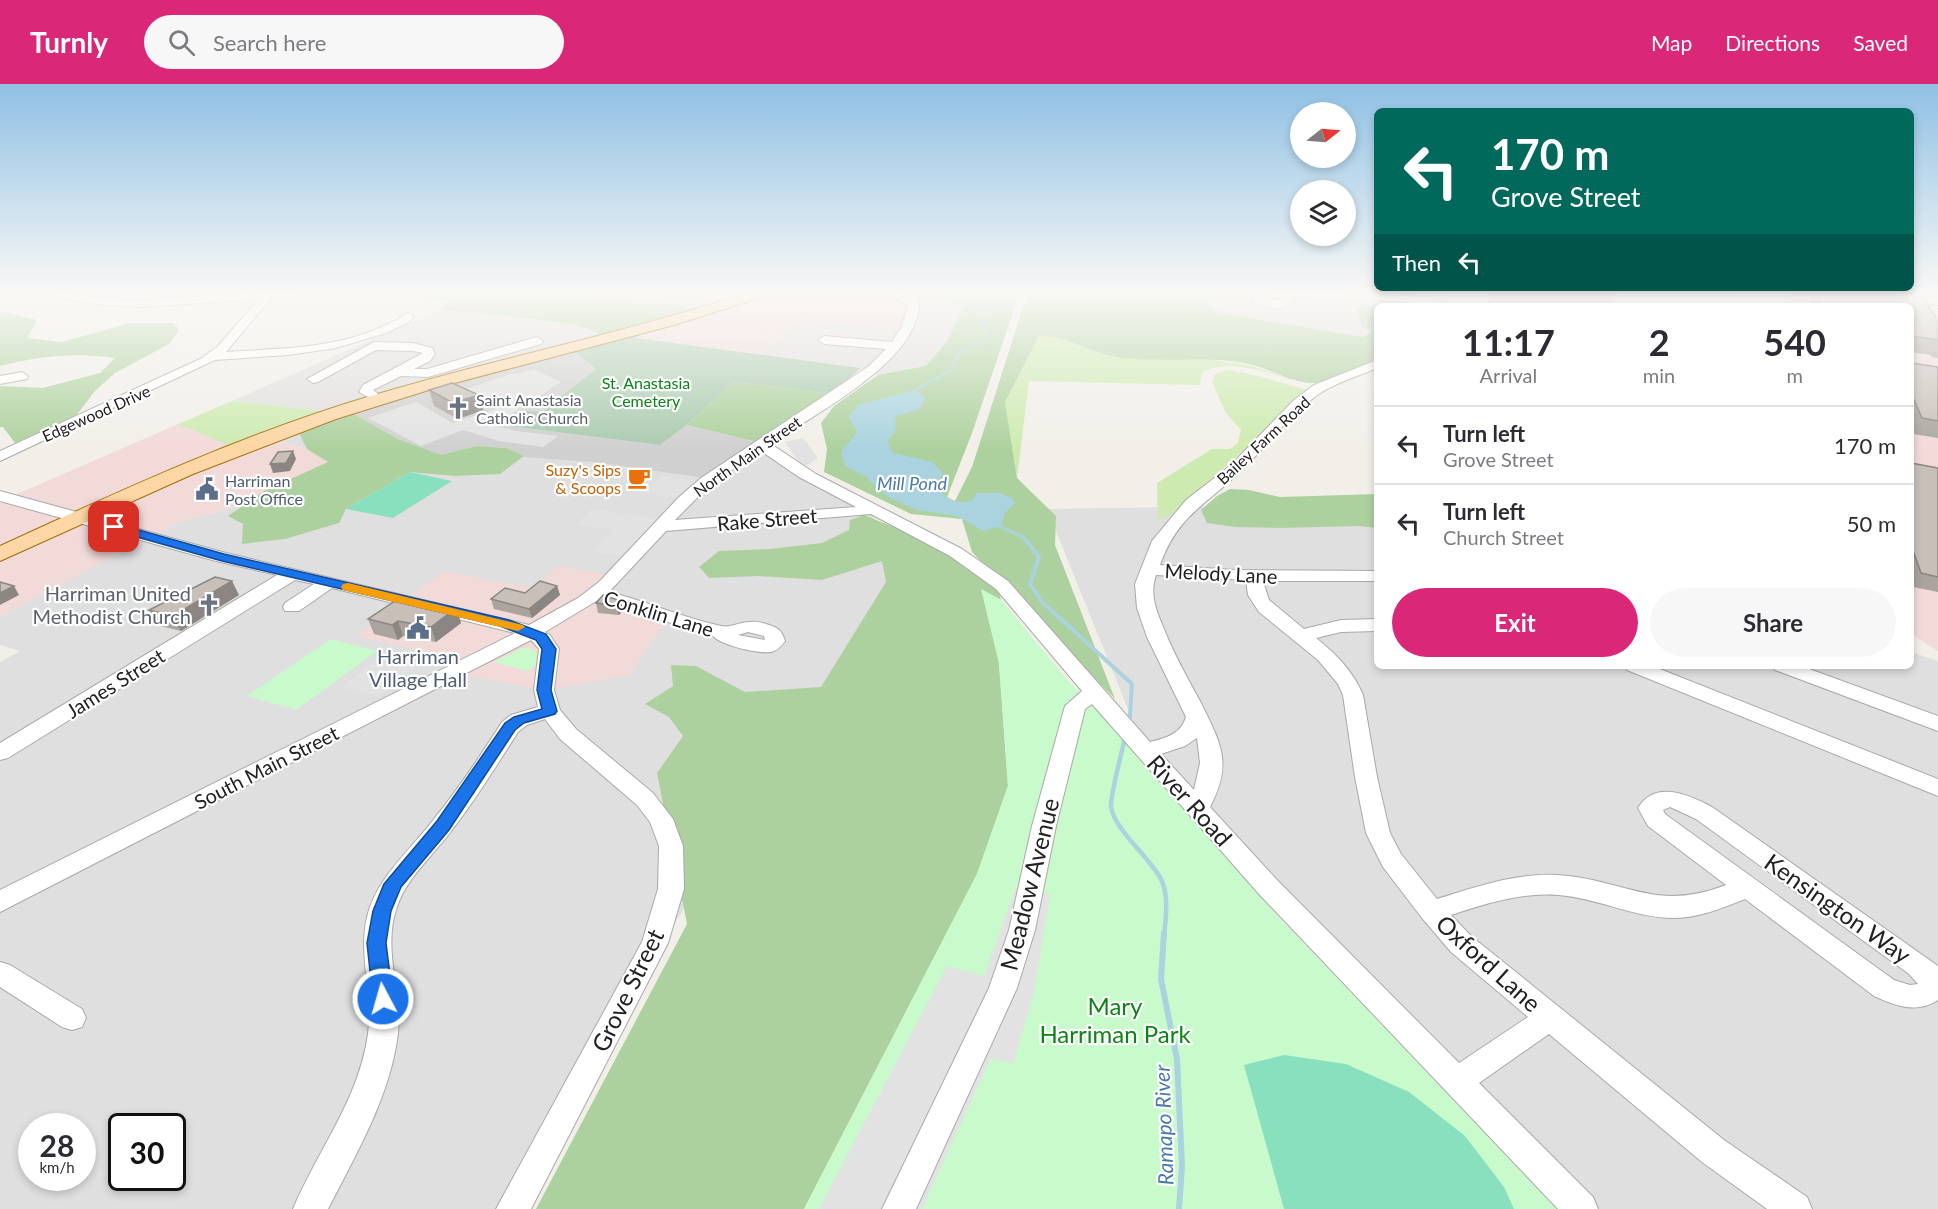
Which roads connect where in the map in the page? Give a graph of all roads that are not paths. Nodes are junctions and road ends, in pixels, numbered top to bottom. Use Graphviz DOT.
graph roads {
  1 [pos="224,344"];
  2 [pos="344,344"];
  3 [pos="525,344"];
  4 [pos="582,344"];
  5 [pos="878,344"];
  6 [pos="896,346"];
  7 [pos="214,356"];
  8 [pos="1374,365"];
  9 [pos="397,373"];
  10 [pos="22,376"];
  11 [pos="313,379"];
  12 [pos="0,380"];
  13 [pos="378,399"];
  14 [pos="761,445"];
  15 [pos="0,457"];
  16 [pos="0,496"];
  17 [pos="872,508"];
  18 [pos="79,517"];
  19 [pos="662,526"];
  20 [pos="0,554"];
  21 [pos="1148,569"];
  22 [pos="292,574"];
  23 [pos="1374,576"];
  24 [pos="1254,577"];
  25 [pos="328,583"];
  26 [pos="595,594"];
  27 [pos="292,607"];
  28 [pos="1374,625"];
  29 [pos="531,632"];
  30 [pos="723,633"];
  31 [pos="1300,636"];
  32 [pos="1641,669"];
  33 [pos="1790,669"];
  34 [pos="1099,698"];
  35 [pos="550,711"];
  36 [pos="1197,717"];
  37 [pos="1938,724"];
  38 [pos="1138,742"];
  39 [pos="0,753"];
  40 [pos="1938,788"];
  41 [pos="1197,809"];
  42 [pos="1746,888"];
  43 [pos="0,902"];
  44 [pos="1431,910"];
  45 [pos="0,973"];
  46 [pos="72,1017"];
  47 [pos="1551,1018"];
  48 [pos="1457,1081"];
  49 [pos="310,1209"];
  50 [pos="513,1209"];
  51 [pos="899,1209"];
  52 [pos="1581,1209"];
  53 [pos="1795,1209"];
  1 -- 7 [label="street, Edgewood Drive"];
  2 -- 7 [label="street"];
  3 -- 9 [label="street"];
  4 -- 13 [label="main road"];
  5 -- 6 [label="street"];
  6 -- 14 [label="street, North Main Street"];
  7 -- 15 [label="street, Edgewood Drive"];
  8 -- 21 [label="street, Bailey Farm Road"];
  9 -- 11 [label="street"];
  9 -- 13 [label="street"];
  10 -- 12 [label="street"];
  13 -- 18 [label="main road"];
  14 -- 17 [label="street, River Road"];
  14 -- 19 [label="street, North Main Street"];
  16 -- 18 [label="street"];
  17 -- 19 [label="street, Rake Street"];
  17 -- 34 [label="street, River Road"];
  18 -- 20 [label="main road"];
  18 -- 22 [label="street"];
  19 -- 26 [label="street, North Main Street"];
  21 -- 24 [label="street, Melody Lane"];
  21 -- 36 [label="street, Melody Lane"];
  22 -- 25 [label="street"];
  22 -- 39 [label="street, James Street"];
  23 -- 24 [label="street, Melody Lane"];
  24 -- 31 [label="street, Oxford Lane"];
  25 -- 27 [label="street"];
  25 -- 29 [label="street"];
  26 -- 29 [label="street, North Main Street"];
  26 -- 30 [label="street, Conklin Lane"];
  28 -- 31 [label="street"];
  29 -- 35 [label="street, Grove Street"];
  29 -- 43 [label="street, South Main Street"];
  31 -- 44 [label="street, Oxford Lane"];
  32 -- 40 [label="street"];
  33 -- 37 [label="street"];
  34 -- 38 [label="street, River Road"];
  34 -- 51 [label="street, Meadow Avenue"];
  35 -- 49 [label="street"];
  35 -- 50 [label="street, Grove Street"];
  36 -- 38 [label="street"];
  36 -- 41 [label="street, Melody Lane"];
  38 -- 41 [label="street, River Road"];
  41 -- 48 [label="street, River Road"];
  42 -- 42 [label="street, Kensington Way"];
  42 -- 44 [label="street, Kensington Way"];
  44 -- 47 [label="street, Oxford Lane"];
  45 -- 46 [label="street"];
  47 -- 48 [label="street"];
  47 -- 53 [label="street, Oxford Lane"];
  48 -- 52 [label="street, River Road"];
}
